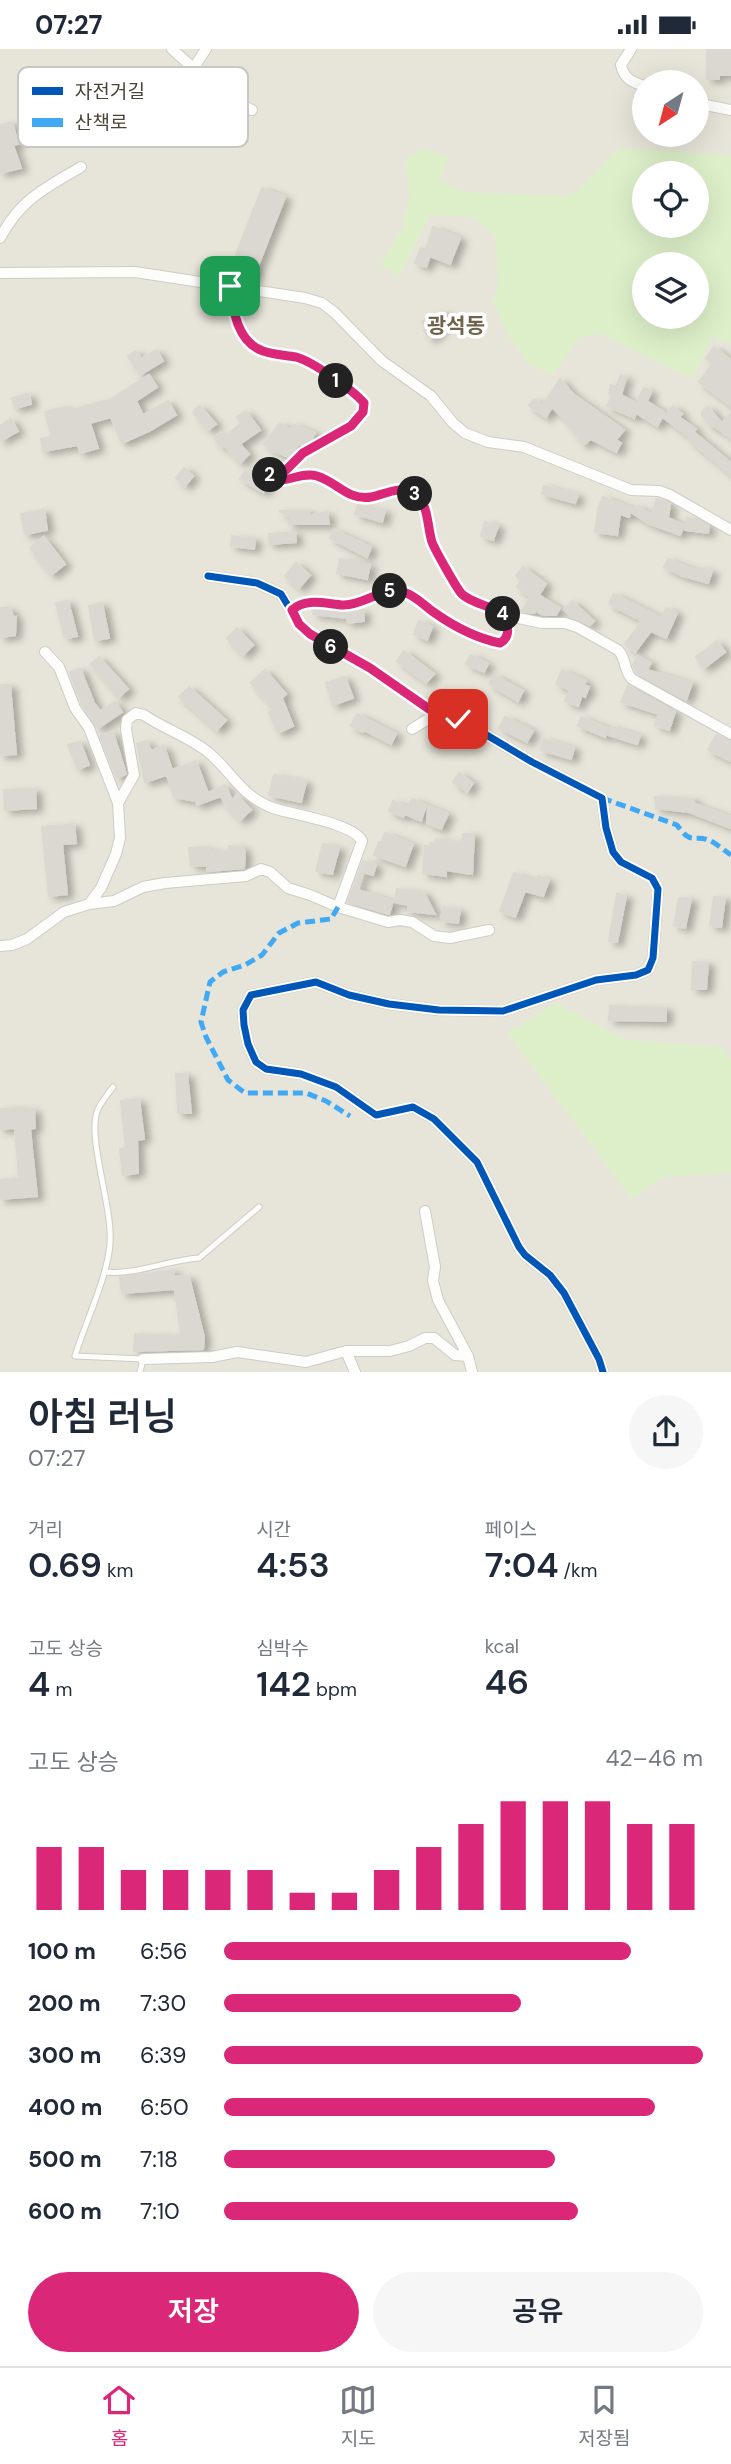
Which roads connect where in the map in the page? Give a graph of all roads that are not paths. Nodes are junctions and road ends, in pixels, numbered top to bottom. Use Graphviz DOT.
graph roads {
  1 [pos="172,49"];
  2 [pos="206,49"];
  3 [pos="631,49"];
  4 [pos="191,67"];
  5 [pos="194,67"];
  6 [pos="632,81"];
  7 [pos="709,106"];
  8 [pos="248,108"];
  9 [pos="252,110"];
  10 [pos="731,110"];
  11 [pos="81,167"];
  12 [pos="0,238"];
  13 [pos="0,274"];
  14 [pos="230,286"];
  15 [pos="731,530"];
  16 [pos="208,576"];
  17 [pos="292,610"];
  18 [pos="504,615"];
  19 [pos="45,652"];
  20 [pos="440,712"];
  21 [pos="412,729"];
  22 [pos="731,734"];
  23 [pos="118,803"];
  24 [pos="89,904"];
  25 [pos="338,907"];
  26 [pos="489,930"];
  27 [pos="0,946"];
  28 [pos="113,1087"];
  29 [pos="259,1207"];
  30 [pos="425,1211"];
  31 [pos="104,1272"];
  32 [pos="346,1351"];
  33 [pos="468,1356"];
  34 [pos="143,1359"];
  35 [pos="140,1372"];
  36 [pos="355,1372"];
  37 [pos="471,1372"];
  38 [pos="603,1372"];
  1 -- 4 [label="street"];
  2 -- 5 [label="street"];
  3 -- 6 [label="street"];
  7 -- 10 [label="street"];
  8 -- 9 [label="street"];
  11 -- 12 [label="street"];
  13 -- 14 [label="street"];
  14 -- 15 [label="street"];
  14 -- 18 [label="street"];
  16 -- 17 [label="street"];
  17 -- 18 [label="street"];
  17 -- 20 [label="street"];
  18 -- 22 [label="street"];
  19 -- 23 [label="street"];
  20 -- 21 [label="street"];
  20 -- 38 [label="street"];
  23 -- 24 [label="street"];
  23 -- 25 [label="street"];
  24 -- 25 [label="street"];
  24 -- 27 [label="street"];
  25 -- 26 [label="street"];
  28 -- 31 [label="lane"];
  29 -- 31 [label="lane"];
  30 -- 33 [label="street"];
  31 -- 34 [label="lane"];
  32 -- 33 [label="street"];
  32 -- 34 [label="street"];
  32 -- 36 [label="street"];
  33 -- 37 [label="street"];
  34 -- 35 [label="lane"];
}
